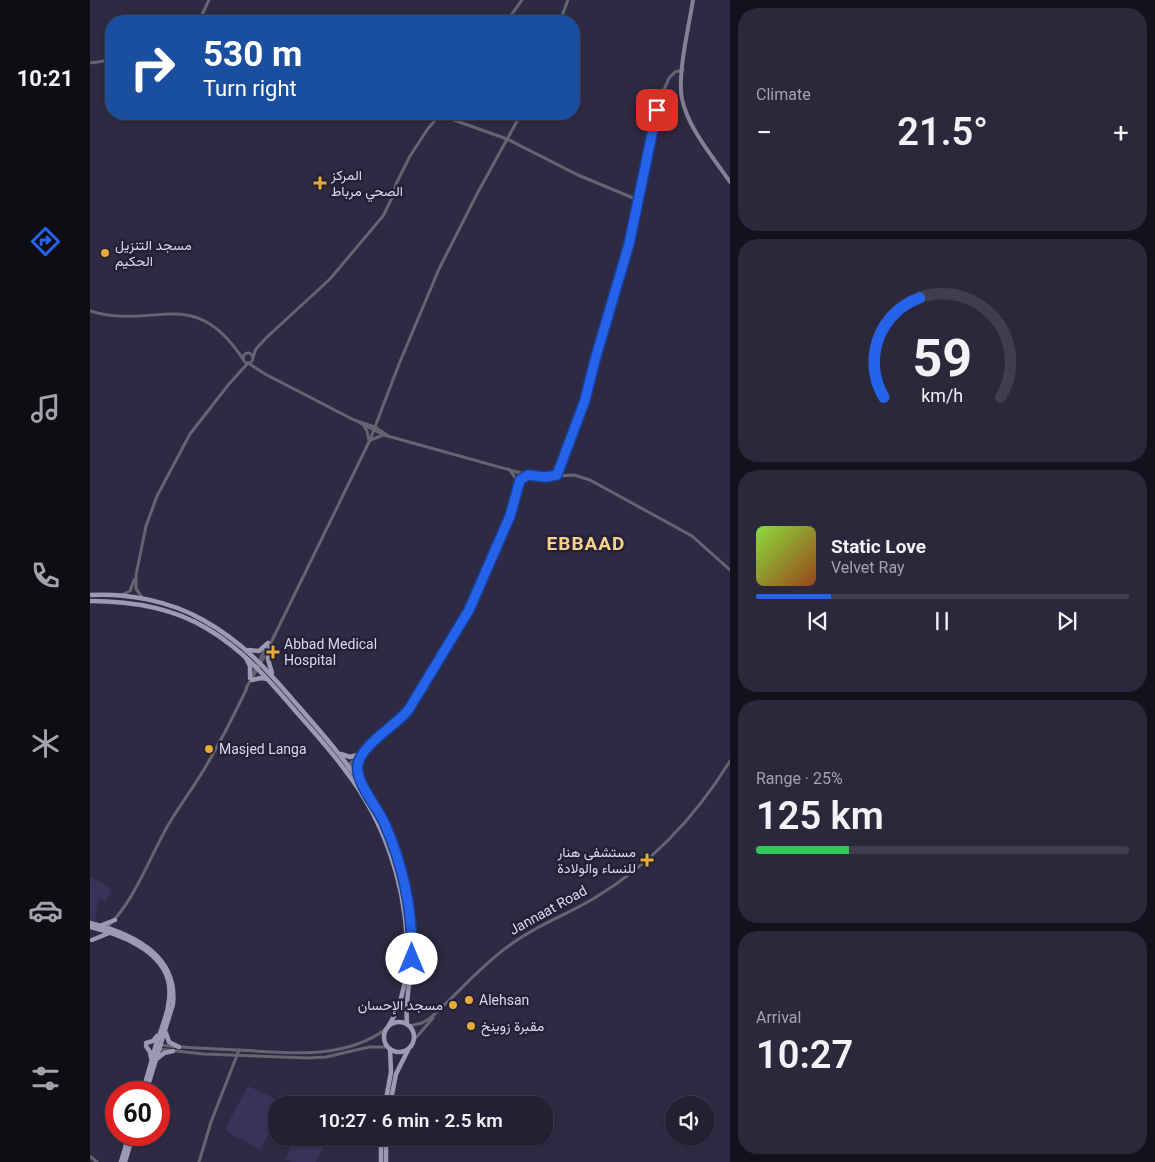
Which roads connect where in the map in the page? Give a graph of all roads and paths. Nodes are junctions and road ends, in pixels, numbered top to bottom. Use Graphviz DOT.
graph roads {
  1 [pos="210,0"];
  2 [pos="522,0"];
  3 [pos="568,0"];
  4 [pos="693,0"];
  5 [pos="202,15"];
  6 [pos="511,15"];
  7 [pos="562,15"];
  8 [pos="105,61"];
  9 [pos="90,63"];
  10 [pos="683,70"];
  11 [pos="434,120"];
  12 [pos="455,120"];
  13 [pos="518,120"];
  14 [pos="507,139"];
  15 [pos="730,182"];
  16 [pos="638,200"];
  17 [pos="90,311"];
  18 [pos="233,346"];
  19 [pos="256,349"];
  20 [pos="248,353"];
  21 [pos="253,358"];
  22 [pos="243,359"];
  23 [pos="248,363"];
  24 [pos="240,371"];
  25 [pos="264,374"];
  26 [pos="379,418"];
  27 [pos="363,424"];
  28 [pos="374,429"];
  29 [pos="385,434"];
  30 [pos="370,441"];
  31 [pos="509,469"];
  32 [pos="521,472"];
  33 [pos="528,475"];
  34 [pos="557,475"];
  35 [pos="519,480"];
  36 [pos="730,570"];
  37 [pos="136,575"];
  38 [pos="90,595"];
  39 [pos="120,596"];
  40 [pos="147,600"];
  41 [pos="90,601"];
  42 [pos="269,644"];
  43 [pos="246,652"];
  44 [pos="260,662"];
  45 [pos="257,667"];
  46 [pos="274,676"];
  47 [pos="251,679"];
  48 [pos="269,680"];
  49 [pos="340,754"];
  50 [pos="363,754"];
  51 [pos="730,761"];
  52 [pos="347,768"];
  53 [pos="362,783"];
  54 [pos="115,920"];
  55 [pos="98,925"];
  56 [pos="90,926"];
  57 [pos="105,929"];
  58 [pos="114,932"];
  59 [pos="436,1013"];
  60 [pos="408,1025"];
  61 [pos="388,1027"];
  62 [pos="166,1029"];
  63 [pos="160,1033"];
  64 [pos="413,1041"];
  65 [pos="158,1047"];
  66 [pos="179,1047"];
  67 [pos="388,1048"];
  68 [pos="408,1049"];
  69 [pos="239,1050"];
  70 [pos="173,1051"];
  71 [pos="238,1055"];
  72 [pos="153,1064"];
  73 [pos="146,1081"];
  74 [pos="149,1081"];
  75 [pos="387,1096"];
  76 [pos="392,1096"];
  77 [pos="126,1146"];
  78 [pos="130,1146"];
  79 [pos="381,1146"];
  80 [pos="386,1146"];
  81 [pos="90,1158"];
  82 [pos="95,1162"];
  83 [pos="121,1162"];
  84 [pos="125,1162"];
  85 [pos="199,1162"];
  86 [pos="381,1162"];
  87 [pos="386,1162"];
  1 -- 5 [label="street"];
  2 -- 6 [label="street"];
  3 -- 7 [label="street"];
  4 -- 10 [label="main road"];
  8 -- 9 [label="street"];
  10 -- 15 [label="main road"];
  10 -- 16 [label="street"];
  11 -- 19 [label="street"];
  12 -- 14 [label="street"];
  13 -- 14 [label="street"];
  14 -- 16 [label="street"];
  14 -- 26 [label="street"];
  16 -- 34 [label="street"];
  17 -- 18 [label="street"];
  18 -- 20 [label="street"];
  18 -- 22 [label="street"];
  19 -- 20 [label="street"];
  19 -- 21 [label="street"];
  20 -- 21 [label="street"];
  20 -- 22 [label="street"];
  21 -- 23 [label="street"];
  21 -- 25 [label="street"];
  22 -- 23 [label="street"];
  22 -- 24 [label="street"];
  23 -- 24 [label="street"];
  23 -- 25 [label="street"];
  24 -- 37 [label="street"];
  25 -- 27 [label="street"];
  26 -- 27 [label="street"];
  26 -- 28 [label="street"];
  26 -- 29 [label="street"];
  27 -- 28 [label="street"];
  27 -- 30 [label="street"];
  28 -- 29 [label="street"];
  28 -- 30 [label="street"];
  29 -- 30 [label="street"];
  29 -- 31 [label="street"];
  30 -- 42 [label="street"];
  31 -- 32 [label="street"];
  31 -- 35 [label="street"];
  32 -- 33 [label="street"];
  32 -- 35 [label="street"];
  33 -- 34 [label="street"];
  33 -- 35 [label="street"];
  34 -- 36 [label="street"];
  35 -- 50 [label="street"];
  37 -- 39 [label="street"];
  37 -- 40 [label="street"];
  38 -- 39 [label="main road"];
  39 -- 40 [label="main road"];
  40 -- 43 [label="main road"];
  41 -- 43 [label="main road"];
  42 -- 43 [label="main road"];
  42 -- 44 [label="street"];
  42 -- 46 [label="main road"];
  43 -- 44 [label="main road"];
  43 -- 45 [label="main road"];
  43 -- 47 [label="main road"];
  44 -- 45 [label="street"];
  44 -- 46 [label="main road"];
  45 -- 47 [label="street"];
  45 -- 48 [label="main road"];
  46 -- 49 [label="main road"];
  47 -- 48 [label="main road"];
  47 -- 54 [label="street"];
  48 -- 52 [label="main road"];
  49 -- 50 [label="main road"];
  49 -- 52 [label="main road"];
  50 -- 52 [label="street"];
  50 -- 53 [label="main road"];
  51 -- 59 [label="street, Jannaat Road"];
  52 -- 53 [label="main road"];
  52 -- 61 [label="main road"];
  53 -- 60 [label="main road"];
  54 -- 55 [label="main road"];
  54 -- 57 [label="street"];
  54 -- 58 [label="main road"];
  55 -- 56 [label="main road"];
  55 -- 57 [label="main road"];
  56 -- 57 [label="main road"];
  56 -- 58 [label="main road"];
  57 -- 58 [label="main road"];
  58 -- 62 [label="main road"];
  58 -- 63 [label="main road"];
  59 -- 60 [label="street"];
  59 -- 64 [label="street"];
  60 -- 61 [label="main road"];
  60 -- 64 [label="main road"];
  61 -- 67 [label="main road"];
  61 -- 69 [label="street"];
  62 -- 65 [label="main road"];
  62 -- 66 [label="main road"];
  63 -- 65 [label="main road"];
  63 -- 72 [label="main road"];
  64 -- 68 [label="main road"];
  65 -- 66 [label="street"];
  65 -- 70 [label="street"];
  65 -- 72 [label="main road"];
  66 -- 69 [label="street"];
  67 -- 68 [label="main road"];
  67 -- 71 [label="street"];
  67 -- 75 [label="main road"];
  68 -- 76 [label="main road"];
  69 -- 71 [label="street"];
  70 -- 71 [label="street"];
  70 -- 72 [label="main road"];
  71 -- 85 [label="street"];
  72 -- 73 [label="main road"];
  72 -- 74 [label="main road"];
  77 -- 83 [label="main road"];
  78 -- 84 [label="main road"];
  79 -- 86 [label="main road"];
  80 -- 87 [label="main road"];
  81 -- 82 [label="street"];
}
